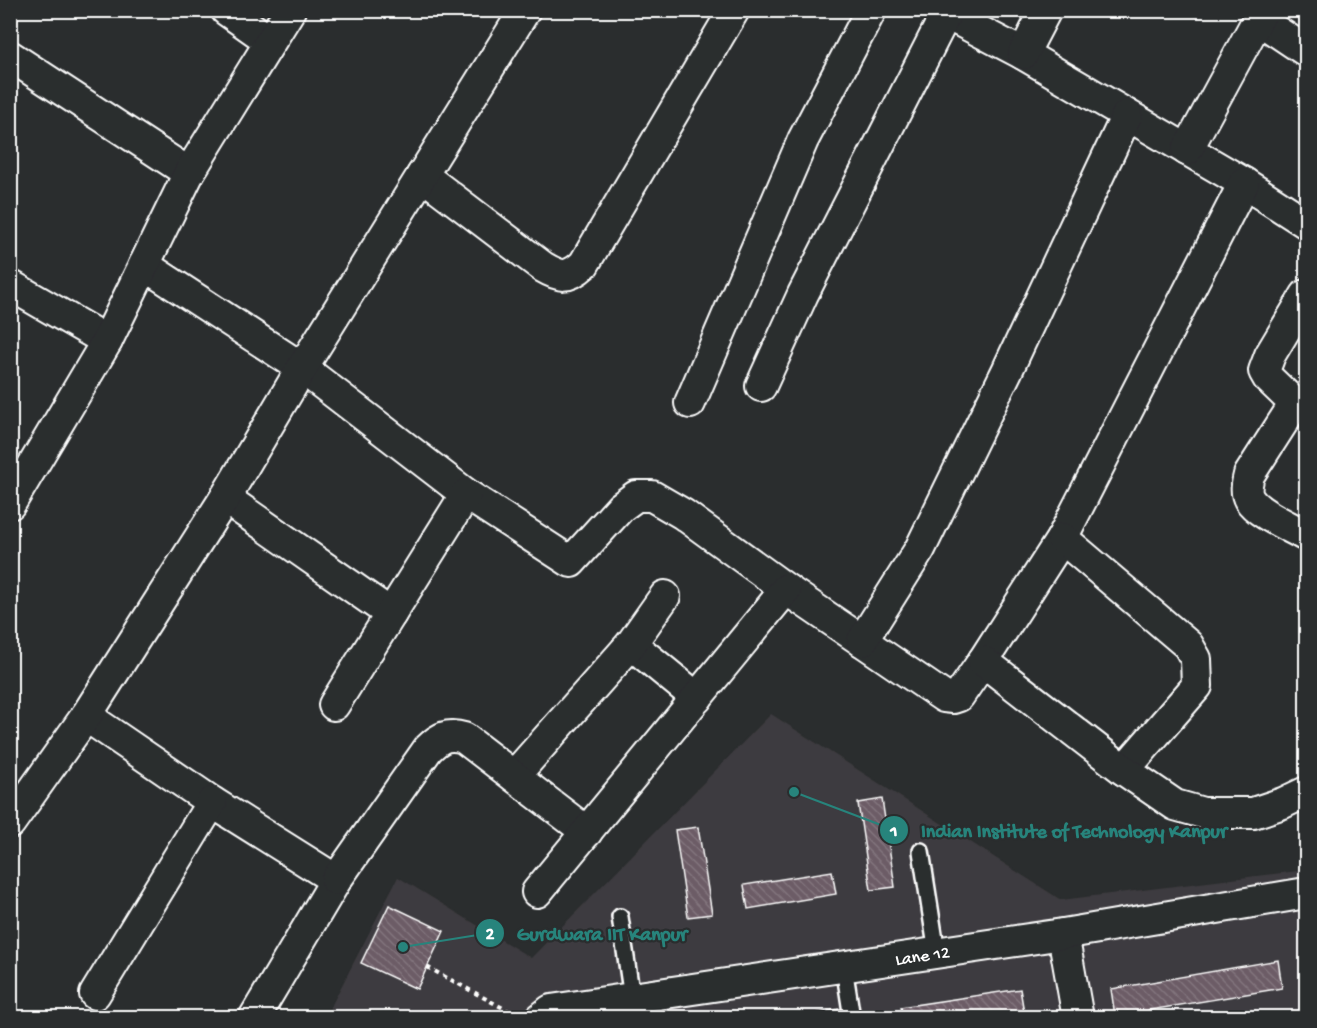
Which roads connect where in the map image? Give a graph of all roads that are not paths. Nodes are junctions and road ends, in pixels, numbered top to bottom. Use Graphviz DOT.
graph roads {
  1 [pos="226,10"];
  2 [pos="290,10"];
  3 [pos="525,10"];
  4 [pos="734,10"];
  5 [pos="871,10"];
  6 [pos="1046,10"];
  7 [pos="942,12"];
  8 [pos="1261,15"];
  9 [pos="270,40"];
  10 [pos="1306,51"];
  11 [pos="1023,54"];
  12 [pos="10,56"];
  13 [pos="1126,114"];
  14 [pos="1187,150"];
  15 [pos="189,173"];
  16 [pos="422,175"];
  17 [pos="1244,183"];
  18 [pos="1306,223"];
  19 [pos="144,266"];
  20 [pos="10,285"];
  21 [pos="1306,295"];
  22 [pos="107,341"];
  23 [pos="302,368"];
  24 [pos="761,386"];
  25 [pos="1299,399"];
  26 [pos="690,403"];
  27 [pos="466,494"];
  28 [pos="13,495"];
  29 [pos="225,498"];
  30 [pos="1306,536"];
  31 [pos="1062,538"];
  32 [pos="786,590"];
  33 [pos="665,596"];
  34 [pos="391,614"];
  35 [pos="861,641"];
  36 [pos="631,644"];
  37 [pos="983,661"];
  38 [pos="697,698"];
  39 [pos="334,705"];
  40 [pos="86,716"];
  41 [pos="1124,770"];
  42 [pos="514,776"];
  43 [pos="1306,792"];
  44 [pos="212,802"];
  45 [pos="10,823"];
  46 [pos="587,831"];
  47 [pos="921,851"];
  48 [pos="336,880"];
  49 [pos="537,892"];
  50 [pos="1306,893"];
  51 [pos="620,917"];
  52 [pos="1064,934"];
  53 [pos="937,953"];
  54 [pos="844,967"];
  55 [pos="95,994"];
  56 [pos="632,998"];
  57 [pos="254,1017"];
  58 [pos="541,1017"];
  59 [pos="852,1017"];
  60 [pos="1078,1017"];
  1 -- 9 [label="street"];
  2 -- 9 [label="street"];
  3 -- 16 [label="street"];
  4 -- 16 [label="street"];
  5 -- 26 [label="street"];
  6 -- 11 [label="street"];
  7 -- 11 [label="street"];
  7 -- 24 [label="street"];
  8 -- 10 [label="street"];
  8 -- 14 [label="street"];
  9 -- 15 [label="street"];
  11 -- 13 [label="street"];
  12 -- 15 [label="street"];
  13 -- 14 [label="street"];
  13 -- 35 [label="street"];
  14 -- 17 [label="street"];
  15 -- 19 [label="street"];
  16 -- 23 [label="street"];
  17 -- 18 [label="street"];
  17 -- 31 [label="street"];
  19 -- 22 [label="street"];
  19 -- 23 [label="street"];
  20 -- 22 [label="street"];
  21 -- 25 [label="street"];
  22 -- 28 [label="street"];
  23 -- 27 [label="street"];
  23 -- 29 [label="street"];
  25 -- 30 [label="street"];
  27 -- 32 [label="street"];
  27 -- 34 [label="street"];
  29 -- 34 [label="street"];
  29 -- 40 [label="street"];
  31 -- 37 [label="street"];
  31 -- 41 [label="street"];
  32 -- 35 [label="street"];
  32 -- 38 [label="street"];
  33 -- 36 [label="street"];
  34 -- 39 [label="street"];
  35 -- 37 [label="street"];
  36 -- 38 [label="street"];
  36 -- 42 [label="street"];
  37 -- 41 [label="street"];
  38 -- 46 [label="street"];
  40 -- 44 [label="street"];
  40 -- 45 [label="street"];
  41 -- 43 [label="street"];
  42 -- 46 [label="street"];
  42 -- 48 [label="street"];
  44 -- 48 [label="street"];
  44 -- 55 [label="street"];
  46 -- 49 [label="street"];
  47 -- 53 [label="lane"];
  48 -- 57 [label="street"];
  50 -- 52 [label="street, Lane 12"];
  51 -- 56 [label="lane"];
  52 -- 53 [label="street, Lane 12"];
  52 -- 60 [label="street"];
  53 -- 54 [label="street, Lane 12"];
  54 -- 56 [label="street, Lane 12"];
  54 -- 59 [label="lane"];
  56 -- 58 [label="street, Lane 12"];
}
